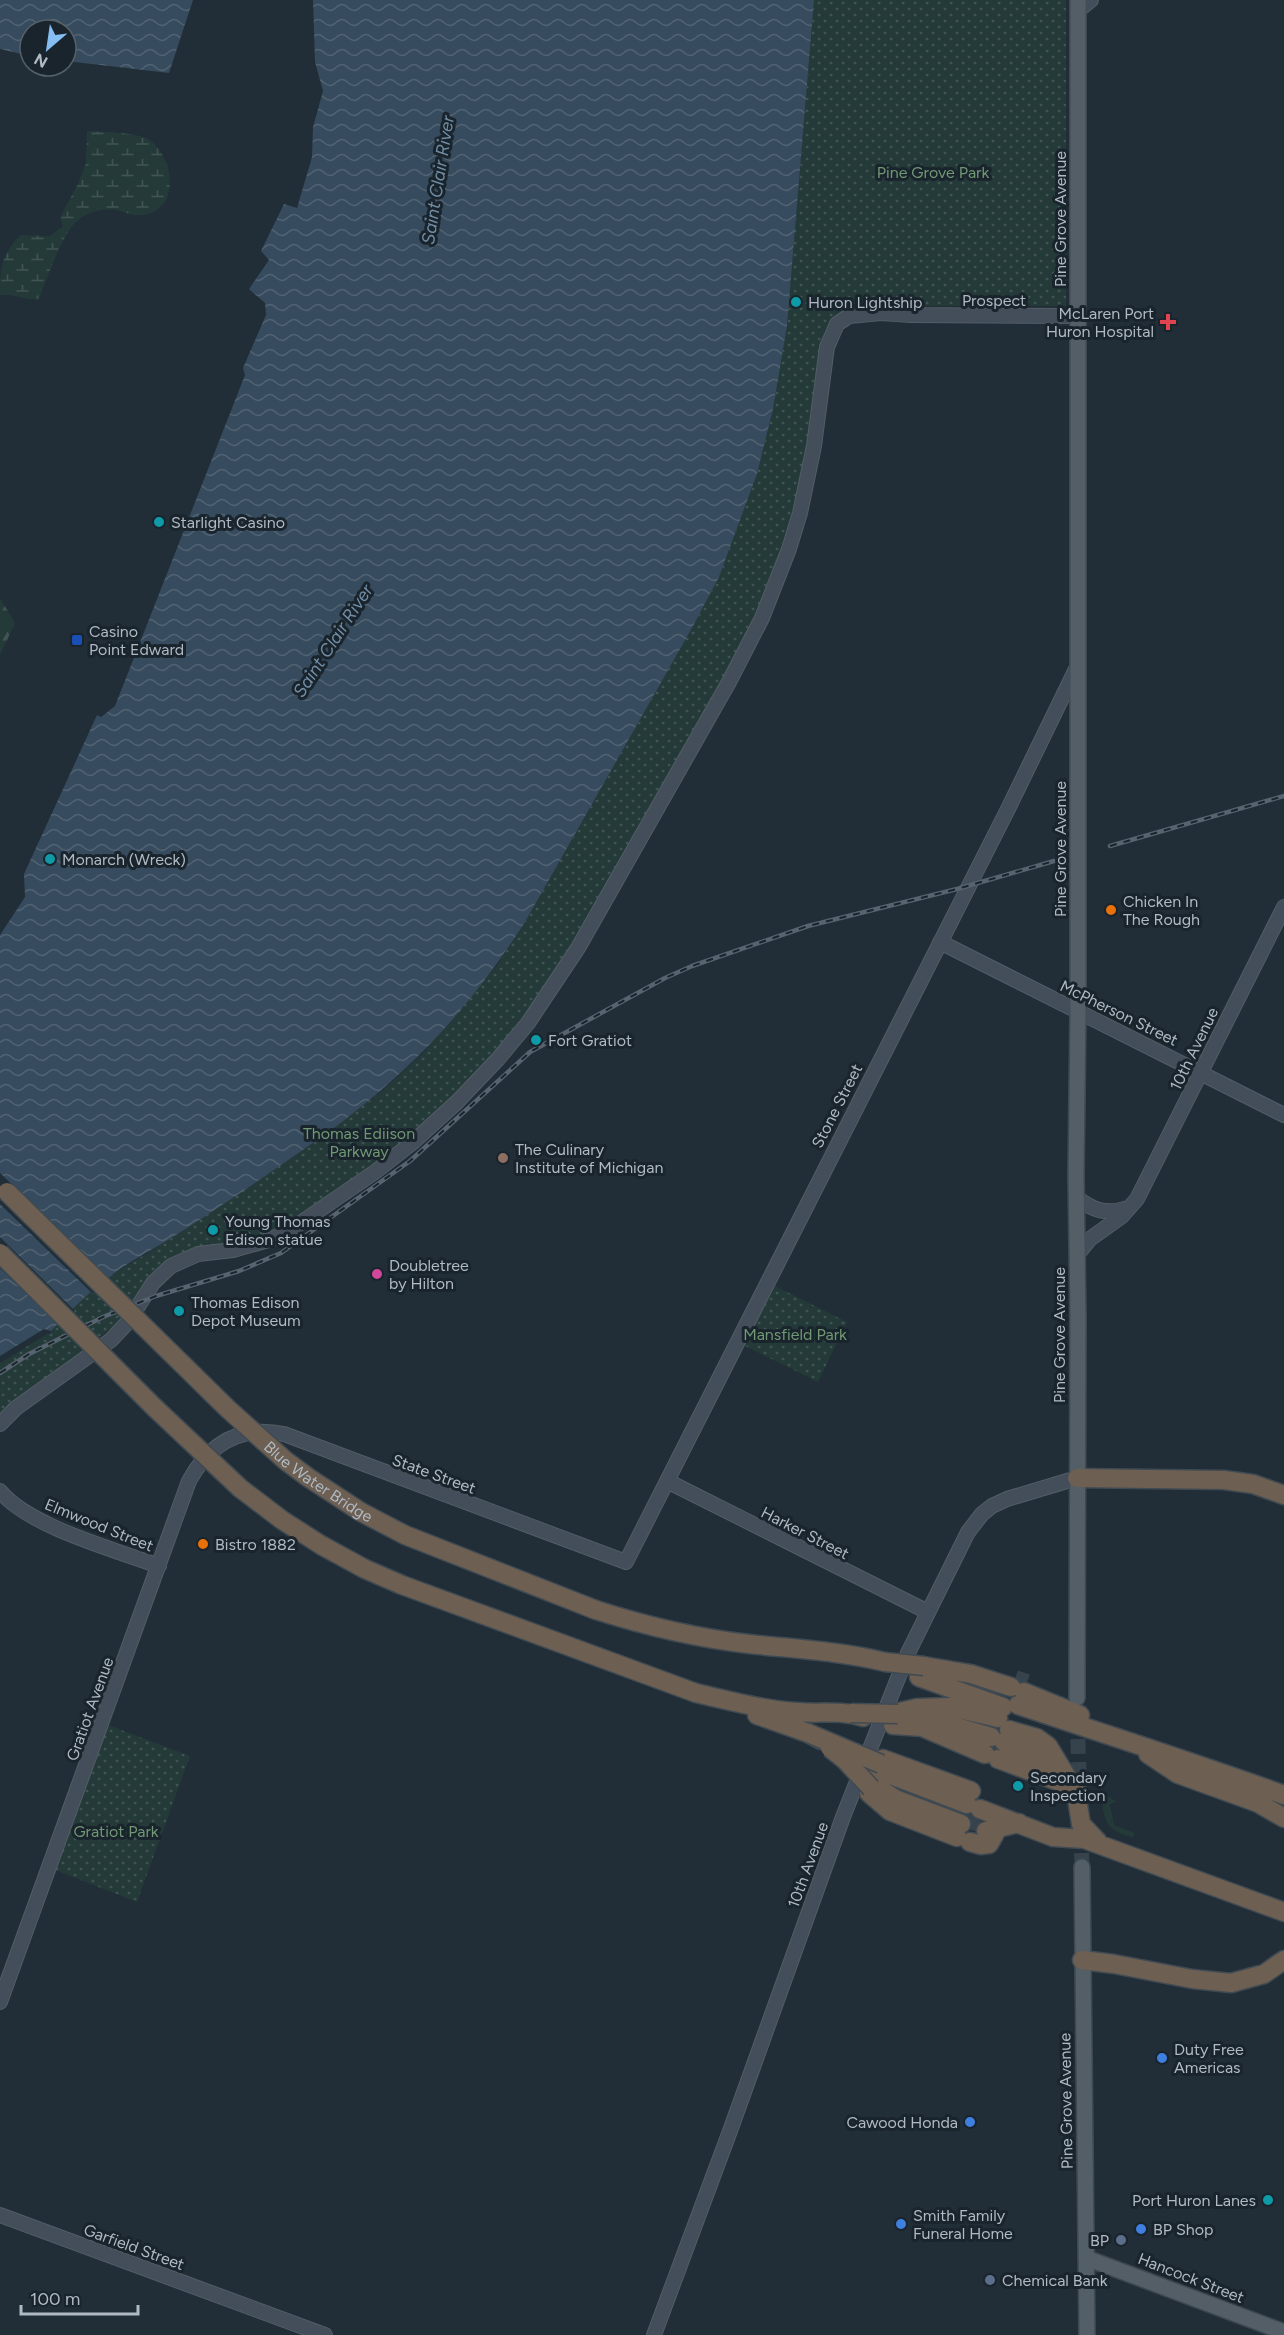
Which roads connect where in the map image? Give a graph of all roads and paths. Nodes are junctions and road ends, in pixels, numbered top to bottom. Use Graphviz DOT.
graph roads {
  1 [pos="1091,0"];
  2 [pos="1078,6"];
  3 [pos="1078,316"];
  4 [pos="1078,665"];
  5 [pos="1284,907"];
  6 [pos="940,942"];
  7 [pos="1078,1011"];
  8 [pos="1202,1073"];
  9 [pos="1284,1115"];
  10 [pos="3,1188"];
  11 [pos="1076,1197"];
  12 [pos="1132,1205"];
  13 [pos="0,1252"];
  14 [pos="1077,1255"];
  15 [pos="0,1424"];
  16 [pos="228,1439"];
  17 [pos="1077,1478"];
  18 [pos="668,1481"];
  19 [pos="0,1491"];
  20 [pos="1284,1495"];
  21 [pos="626,1562"];
  22 [pos="159,1566"];
  23 [pos="928,1612"];
  24 [pos="867,1658"];
  25 [pos="922,1671"];
  26 [pos="696,1693"];
  27 [pos="1077,1698"];
  28 [pos="898,1717"];
  29 [pos="1006,1717"];
  30 [pos="1107,1732"];
  31 [pos="845,1757"];
  32 [pos="876,1776"];
  33 [pos="1072,1786"];
  34 [pos="1284,1795"];
  35 [pos="1284,1818"];
  36 [pos="985,1819"];
  37 [pos="1104,1847"];
  38 [pos="1082,1867"];
  39 [pos="1284,1912"];
  40 [pos="1082,1960"];
  41 [pos="1284,1960"];
  42 [pos="0,2002"];
  43 [pos="0,2215"];
  44 [pos="1086,2258"];
  45 [pos="1284,2331"];
  46 [pos="325,2335"];
  47 [pos="654,2335"];
  48 [pos="1087,2335"];
  1 -- 2 [label="street"];
  2 -- 3 [label="main road, Pine Grove Avenue"];
  3 -- 4 [label="main road, Pine Grove Avenue"];
  3 -- 15 [label="street, Prospect"];
  4 -- 6 [label="street, Stone Street"];
  4 -- 7 [label="main road, Pine Grove Avenue"];
  5 -- 8 [label="street, 10th Avenue"];
  6 -- 7 [label="street, McPherson Street"];
  6 -- 18 [label="street, Stone Street"];
  7 -- 8 [label="street, McPherson Street"];
  7 -- 11 [label="main road, Pine Grove Avenue"];
  8 -- 9 [label="street, McPherson Street"];
  8 -- 12 [label="street, 10th Avenue"];
  10 -- 24 [label="highway, Blue Water Bridge, bridge"];
  11 -- 12 [label="street"];
  11 -- 14 [label="main road, Pine Grove Avenue"];
  12 -- 14 [label="street, 10th Avenue"];
  13 -- 26 [label="highway, bridge"];
  14 -- 17 [label="main road, Pine Grove Avenue"];
  16 -- 21 [label="street, State Street"];
  16 -- 22 [label="street, Gratiot Avenue"];
  17 -- 20 [label="highway"];
  17 -- 23 [label="street, 10th Avenue"];
  17 -- 27 [label="main road, Pine Grove Avenue"];
  18 -- 21 [label="street, Stone Street"];
  18 -- 23 [label="street, Harker Street"];
  19 -- 22 [label="street, Elmwood Street"];
  22 -- 42 [label="street, Gratiot Avenue"];
  23 -- 47 [label="street, 10th Avenue"];
  24 -- 25 [label="highway"];
  24 -- 25 [label="highway, bridge"];
  25 -- 29 [label="highway"];
  25 -- 29 [label="highway"];
  26 -- 28 [label="highway"];
  26 -- 31 [label="highway, bridge"];
  28 -- 29 [label="highway"];
  28 -- 29 [label="highway"];
  29 -- 30 [label="highway"];
  29 -- 30 [label="highway"];
  29 -- 33 [label="highway"];
  29 -- 33 [label="highway"];
  30 -- 34 [label="highway"];
  30 -- 35 [label="highway"];
  31 -- 32 [label="highway, bridge"];
  31 -- 32 [label="highway, bridge"];
  32 -- 36 [label="highway"];
  32 -- 36 [label="highway"];
  33 -- 37 [label="highway"];
  36 -- 37 [label="highway"];
  37 -- 39 [label="highway"];
  38 -- 40 [label="main road, Pine Grove Avenue"];
  40 -- 41 [label="highway"];
  40 -- 44 [label="main road, Pine Grove Avenue"];
  43 -- 46 [label="street, Garfield Street"];
  44 -- 45 [label="main road, Hancock Street"];
  44 -- 48 [label="main road, Pine Grove Avenue"];
}
